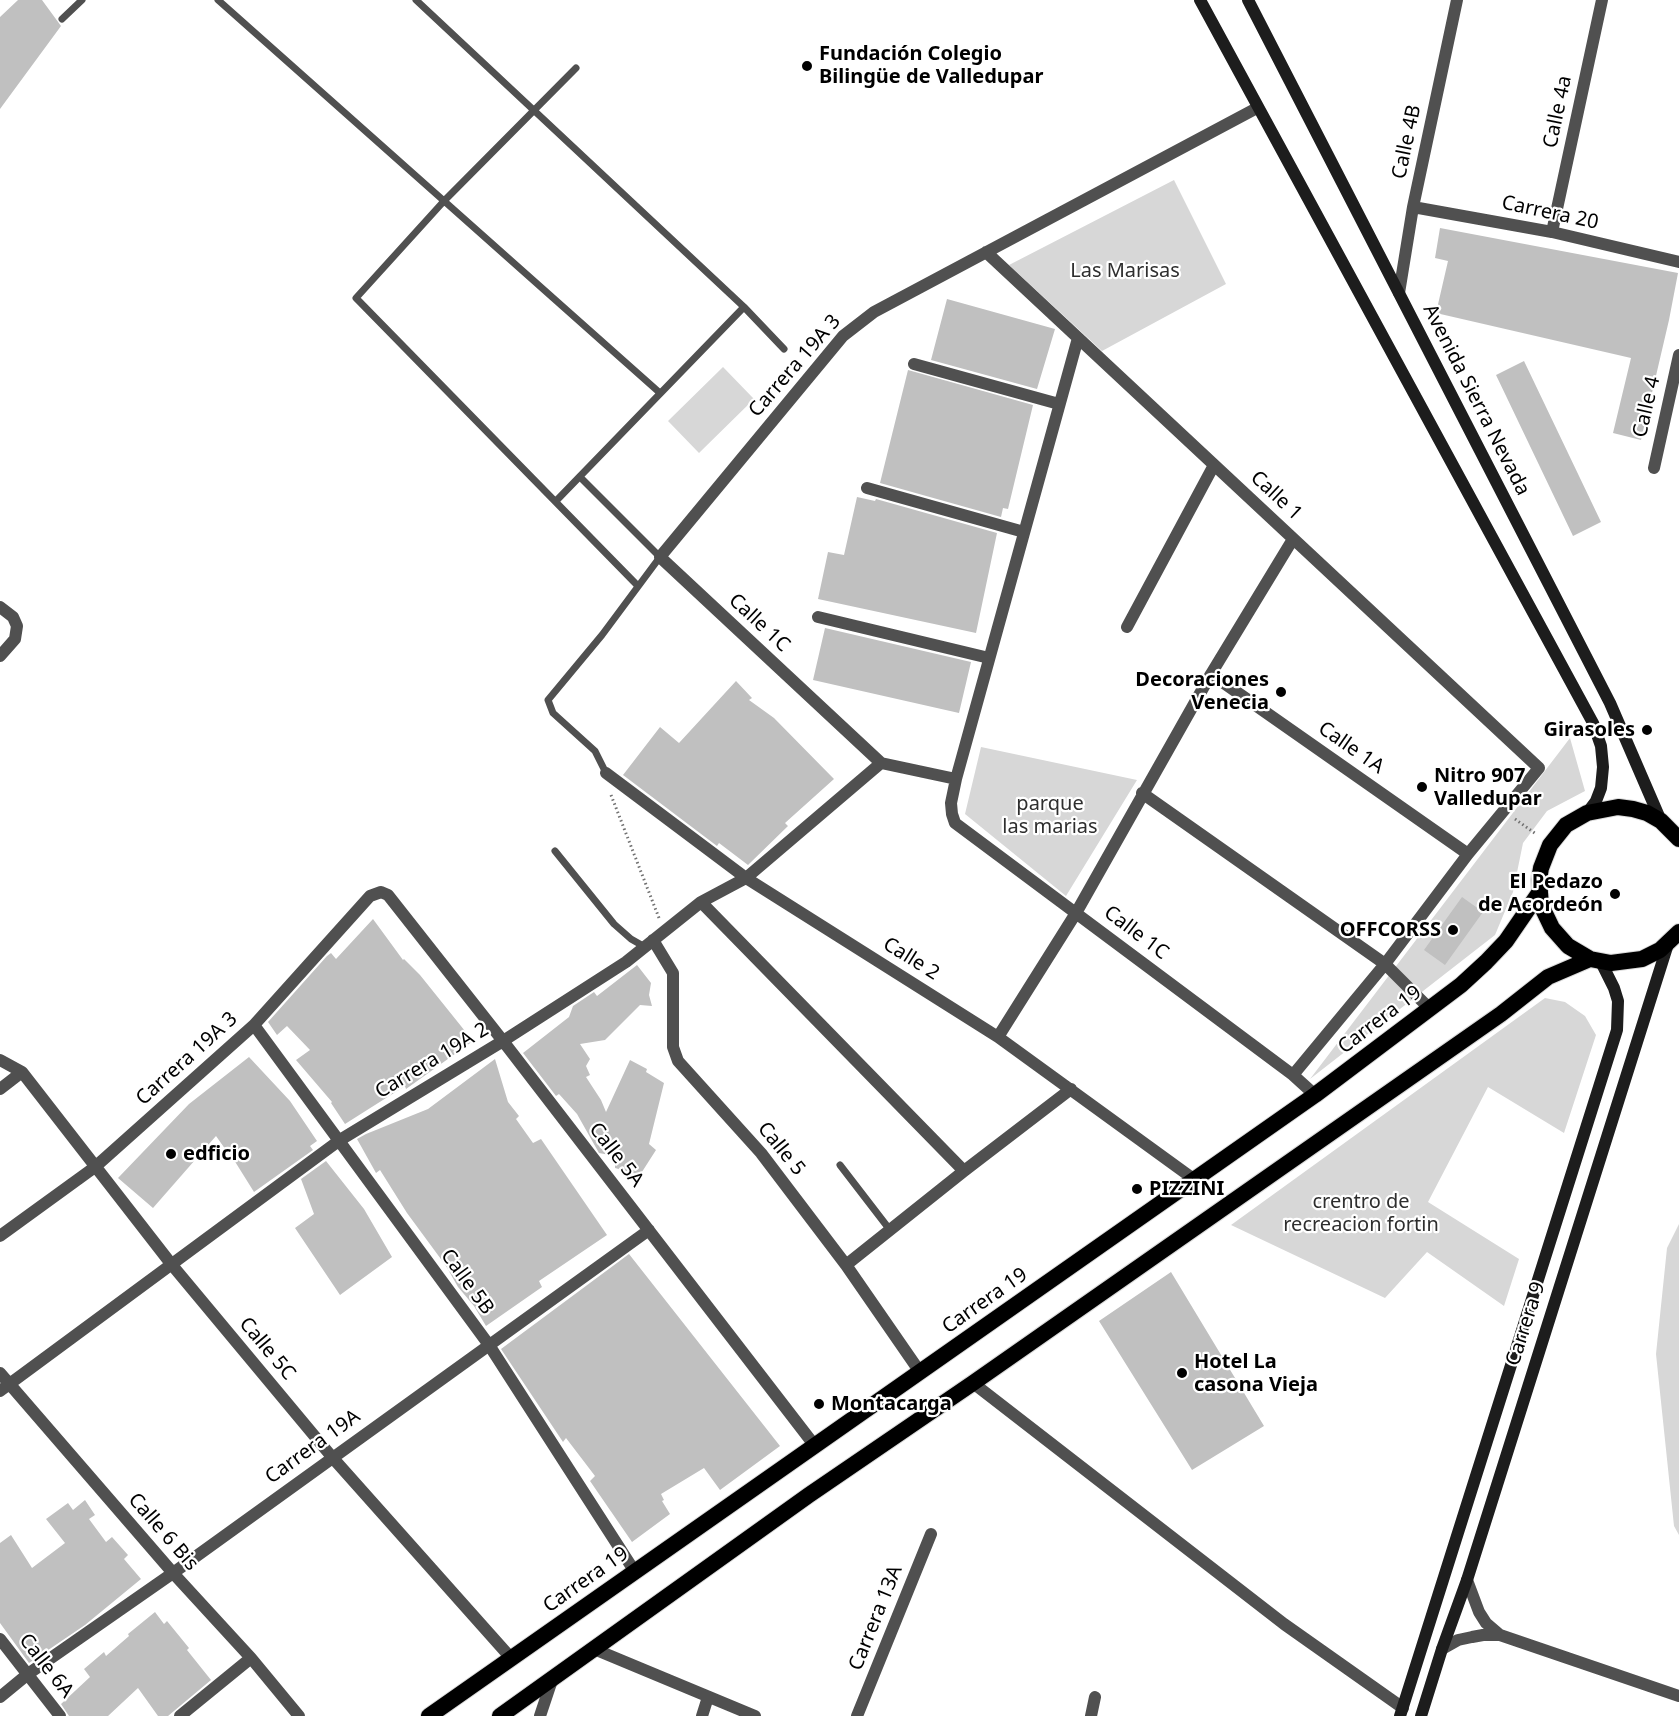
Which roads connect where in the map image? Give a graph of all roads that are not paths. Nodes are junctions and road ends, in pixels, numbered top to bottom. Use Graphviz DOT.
graph roads {
  1 [pos="82,0"];
  2 [pos="218,0"];
  3 [pos="416,0"];
  4 [pos="1200,0"];
  5 [pos="1248,0"];
  6 [pos="1457,0"];
  7 [pos="1602,0"];
  8 [pos="62,20"];
  9 [pos="576,68"];
  10 [pos="1257,108"];
  11 [pos="534,111"];
  12 [pos="444,201"];
  13 [pos="1413,207"];
  14 [pos="1552,232"];
  15 [pos="986,252"];
  16 [pos="1679,262"];
  17 [pos="1399,293"];
  18 [pos="744,307"];
  19 [pos="1078,338"];
  20 [pos="784,349"];
  21 [pos="1679,355"];
  22 [pos="914,364"];
  23 [pos="660,393"];
  24 [pos="1059,404"];
  25 [pos="1214,465"];
  26 [pos="1654,468"];
  27 [pos="580,477"];
  28 [pos="867,488"];
  29 [pos="556,501"];
  30 [pos="1024,532"];
  31 [pos="1293,538"];
  32 [pos="660,557"];
  33 [pos="637,585"];
  34 [pos="0,607"];
  35 [pos="818,617"];
  36 [pos="1126,627"];
  37 [pos="0,656"];
  38 [pos="989,657"];
  39 [pos="1211,674"];
  40 [pos="881,763"];
  41 [pos="606,773"];
  42 [pos="956,779"];
  43 [pos="1142,793"];
  44 [pos="1587,813"];
  45 [pos="1672,827"];
  46 [pos="555,850"];
  47 [pos="1468,854"];
  48 [pos="746,878"];
  49 [pos="381,892"];
  50 [pos="1539,893"];
  51 [pos="701,902"];
  52 [pos="1076,913"];
  53 [pos="1674,938"];
  54 [pos="649,944"];
  55 [pos="1596,960"];
  56 [pos="1385,964"];
  57 [pos="1430,1009"];
  58 [pos="254,1025"];
  59 [pos="998,1037"];
  60 [pos="503,1041"];
  61 [pos="0,1060"];
  62 [pos="22,1072"];
  63 [pos="1293,1075"];
  64 [pos="0,1089"];
  65 [pos="1071,1089"];
  66 [pos="1315,1095"];
  67 [pos="340,1140"];
  68 [pos="840,1165"];
  69 [pos="95,1167"];
  70 [pos="964,1171"];
  71 [pos="1195,1180"];
  72 [pos="648,1230"];
  73 [pos="890,1230"];
  74 [pos="0,1236"];
  75 [pos="172,1265"];
  76 [pos="846,1266"];
  77 [pos="489,1345"];
  78 [pos="920,1372"];
  79 [pos="0,1373"];
  80 [pos="973,1383"];
  81 [pos="4,1388"];
  82 [pos="814,1446"];
  83 [pos="332,1457"];
  84 [pos="931,1534"];
  85 [pos="635,1572"];
  86 [pos="173,1573"];
  87 [pos="1467,1580"];
  88 [pos="1500,1635"];
  89 [pos="0,1639"];
  90 [pos="594,1648"];
  91 [pos="1442,1649"];
  92 [pos="251,1658"];
  93 [pos="511,1658"];
  94 [pos="28,1674"];
  95 [pos="552,1677"];
  96 [pos="1679,1696"];
  97 [pos="0,1697"];
  98 [pos="708,1697"];
  99 [pos="1095,1697"];
  100 [pos="1401,1712"];
  101 [pos="60,1716"];
  102 [pos="180,1716"];
  103 [pos="299,1716"];
  104 [pos="429,1716"];
  105 [pos="500,1716"];
  106 [pos="540,1716"];
  107 [pos="702,1716"];
  108 [pos="755,1716"];
  109 [pos="857,1716"];
  110 [pos="1091,1716"];
  111 [pos="1421,1716"];
  1 -- 8 [label="lane"];
  2 -- 12 [label="lane"];
  3 -- 11 [label="lane"];
  4 -- 10 [label="main road"];
  5 -- 17 [label="main road, Avenida Sierra Nevada"];
  6 -- 13 [label="street, Calle 4B"];
  7 -- 14 [label="street, Calle 4a"];
  9 -- 11 [label="lane"];
  10 -- 15 [label="street, Carrera 19A 3"];
  10 -- 44 [label="main road"];
  11 -- 12 [label="lane"];
  11 -- 18 [label="lane"];
  12 -- 23 [label="lane"];
  12 -- 29 [label="lane"];
  13 -- 14 [label="street, Carrera 20"];
  13 -- 17 [label="street, Calle 4B"];
  14 -- 16 [label="street, Carrera 20"];
  15 -- 19 [label="street, Calle 1"];
  15 -- 32 [label="street, Carrera 19A 3"];
  17 -- 45 [label="main road, Avenida Sierra Nevada"];
  18 -- 20 [label="lane"];
  18 -- 23 [label="lane"];
  19 -- 24 [label="street"];
  19 -- 25 [label="street, Calle 1"];
  21 -- 26 [label="street, Calle 4"];
  22 -- 24 [label="street"];
  23 -- 27 [label="lane"];
  24 -- 30 [label="street"];
  25 -- 31 [label="street, Calle 1"];
  25 -- 36 [label="street"];
  27 -- 29 [label="lane"];
  27 -- 32 [label="lane"];
  28 -- 30 [label="street"];
  29 -- 33 [label="lane"];
  30 -- 38 [label="street"];
  31 -- 39 [label="street"];
  31 -- 47 [label="street, Calle 1"];
  32 -- 33 [label="lane, Carrera 19A 3"];
  32 -- 40 [label="street, Calle 1C"];
  33 -- 41 [label="lane, Carrera 19A 3"];
  34 -- 37 [label="street"];
  35 -- 38 [label="street"];
  38 -- 42 [label="street"];
  39 -- 43 [label="street"];
  39 -- 47 [label="street, Calle 1A"];
  40 -- 42 [label="street"];
  40 -- 48 [label="street, Carrera 19A 2"];
  41 -- 48 [label="street, Calle 2"];
  42 -- 52 [label="street, Calle 1C"];
  43 -- 52 [label="street"];
  43 -- 56 [label="street"];
  44 -- 45 [label="highway"];
  44 -- 50 [label="highway"];
  46 -- 54 [label="lane"];
  47 -- 56 [label="street"];
  48 -- 51 [label="street, Carrera 19A 2"];
  48 -- 59 [label="street, Calle 2"];
  49 -- 58 [label="street, Carrera 19A 3"];
  49 -- 60 [label="street, Calle 5A"];
  50 -- 55 [label="highway"];
  50 -- 57 [label="highway, Carrera 19"];
  51 -- 54 [label="street, Carrera 19A 2"];
  51 -- 70 [label="street"];
  52 -- 59 [label="street"];
  52 -- 63 [label="street, Calle 1C"];
  53 -- 55 [label="highway"];
  53 -- 87 [label="main road, Carrera 9"];
  54 -- 60 [label="street, Carrera 19A 2"];
  54 -- 76 [label="street, Calle 5"];
  55 -- 80 [label="highway"];
  55 -- 100 [label="main road, Carrera 9"];
  56 -- 57 [label="street"];
  56 -- 63 [label="street"];
  57 -- 66 [label="highway, Carrera 19"];
  58 -- 67 [label="street, Calle 5B"];
  58 -- 69 [label="street, Carrera 19A 3"];
  59 -- 65 [label="street, Calle 2"];
  60 -- 67 [label="street, Carrera 19A 2"];
  60 -- 72 [label="street, Calle 5A"];
  61 -- 62 [label="street, Calle 5C"];
  62 -- 64 [label="street"];
  62 -- 69 [label="street, Calle 5C"];
  63 -- 66 [label="street, Calle 1C"];
  65 -- 70 [label="street"];
  65 -- 71 [label="street, Calle 2"];
  66 -- 71 [label="highway, Carrera 19"];
  67 -- 75 [label="street, Carrera 19A 2"];
  67 -- 77 [label="street, Calle 5B"];
  68 -- 73 [label="lane"];
  69 -- 74 [label="street, Carrera 19A 3"];
  69 -- 75 [label="street, Calle 5C"];
  70 -- 73 [label="street"];
  71 -- 78 [label="highway, Carrera 19"];
  72 -- 77 [label="street, Carrera 19A"];
  72 -- 82 [label="street, Calle 5A"];
  73 -- 76 [label="street"];
  75 -- 81 [label="street, Carrera 19A 2"];
  75 -- 83 [label="street, Calle 5C"];
  76 -- 78 [label="street, Calle 5"];
  77 -- 83 [label="street, Carrera 19A"];
  77 -- 85 [label="street, Calle 5B"];
  78 -- 82 [label="highway, Carrera 19"];
  79 -- 81 [label="street, Calle 6 Bis"];
  80 -- 90 [label="highway"];
  80 -- 100 [label="street"];
  81 -- 86 [label="street, Calle 6 Bis"];
  82 -- 85 [label="highway, Carrera 19"];
  83 -- 86 [label="street, Carrera 19A"];
  83 -- 93 [label="street, Calle 5C"];
  84 -- 109 [label="street, Carrera 13A"];
  85 -- 93 [label="highway, Carrera 19"];
  86 -- 92 [label="street, Calle 6 Bis"];
  86 -- 94 [label="street, Carrera 19A"];
  87 -- 88 [label="street"];
  87 -- 91 [label="main road, Carrera 9"];
  88 -- 91 [label="street"];
  88 -- 96 [label="street"];
  89 -- 94 [label="street, Calle 6A"];
  90 -- 95 [label="highway"];
  90 -- 98 [label="street"];
  91 -- 111 [label="main road, Carrera 9"];
  92 -- 102 [label="street"];
  92 -- 103 [label="street, Calle 6 Bis"];
  93 -- 104 [label="highway, Carrera 19"];
  94 -- 97 [label="street, Carrera 19A"];
  94 -- 101 [label="street, Calle 6A"];
  95 -- 105 [label="highway"];
  95 -- 106 [label="street"];
  98 -- 107 [label="street"];
  98 -- 108 [label="street"];
  99 -- 110 [label="street"];
}
